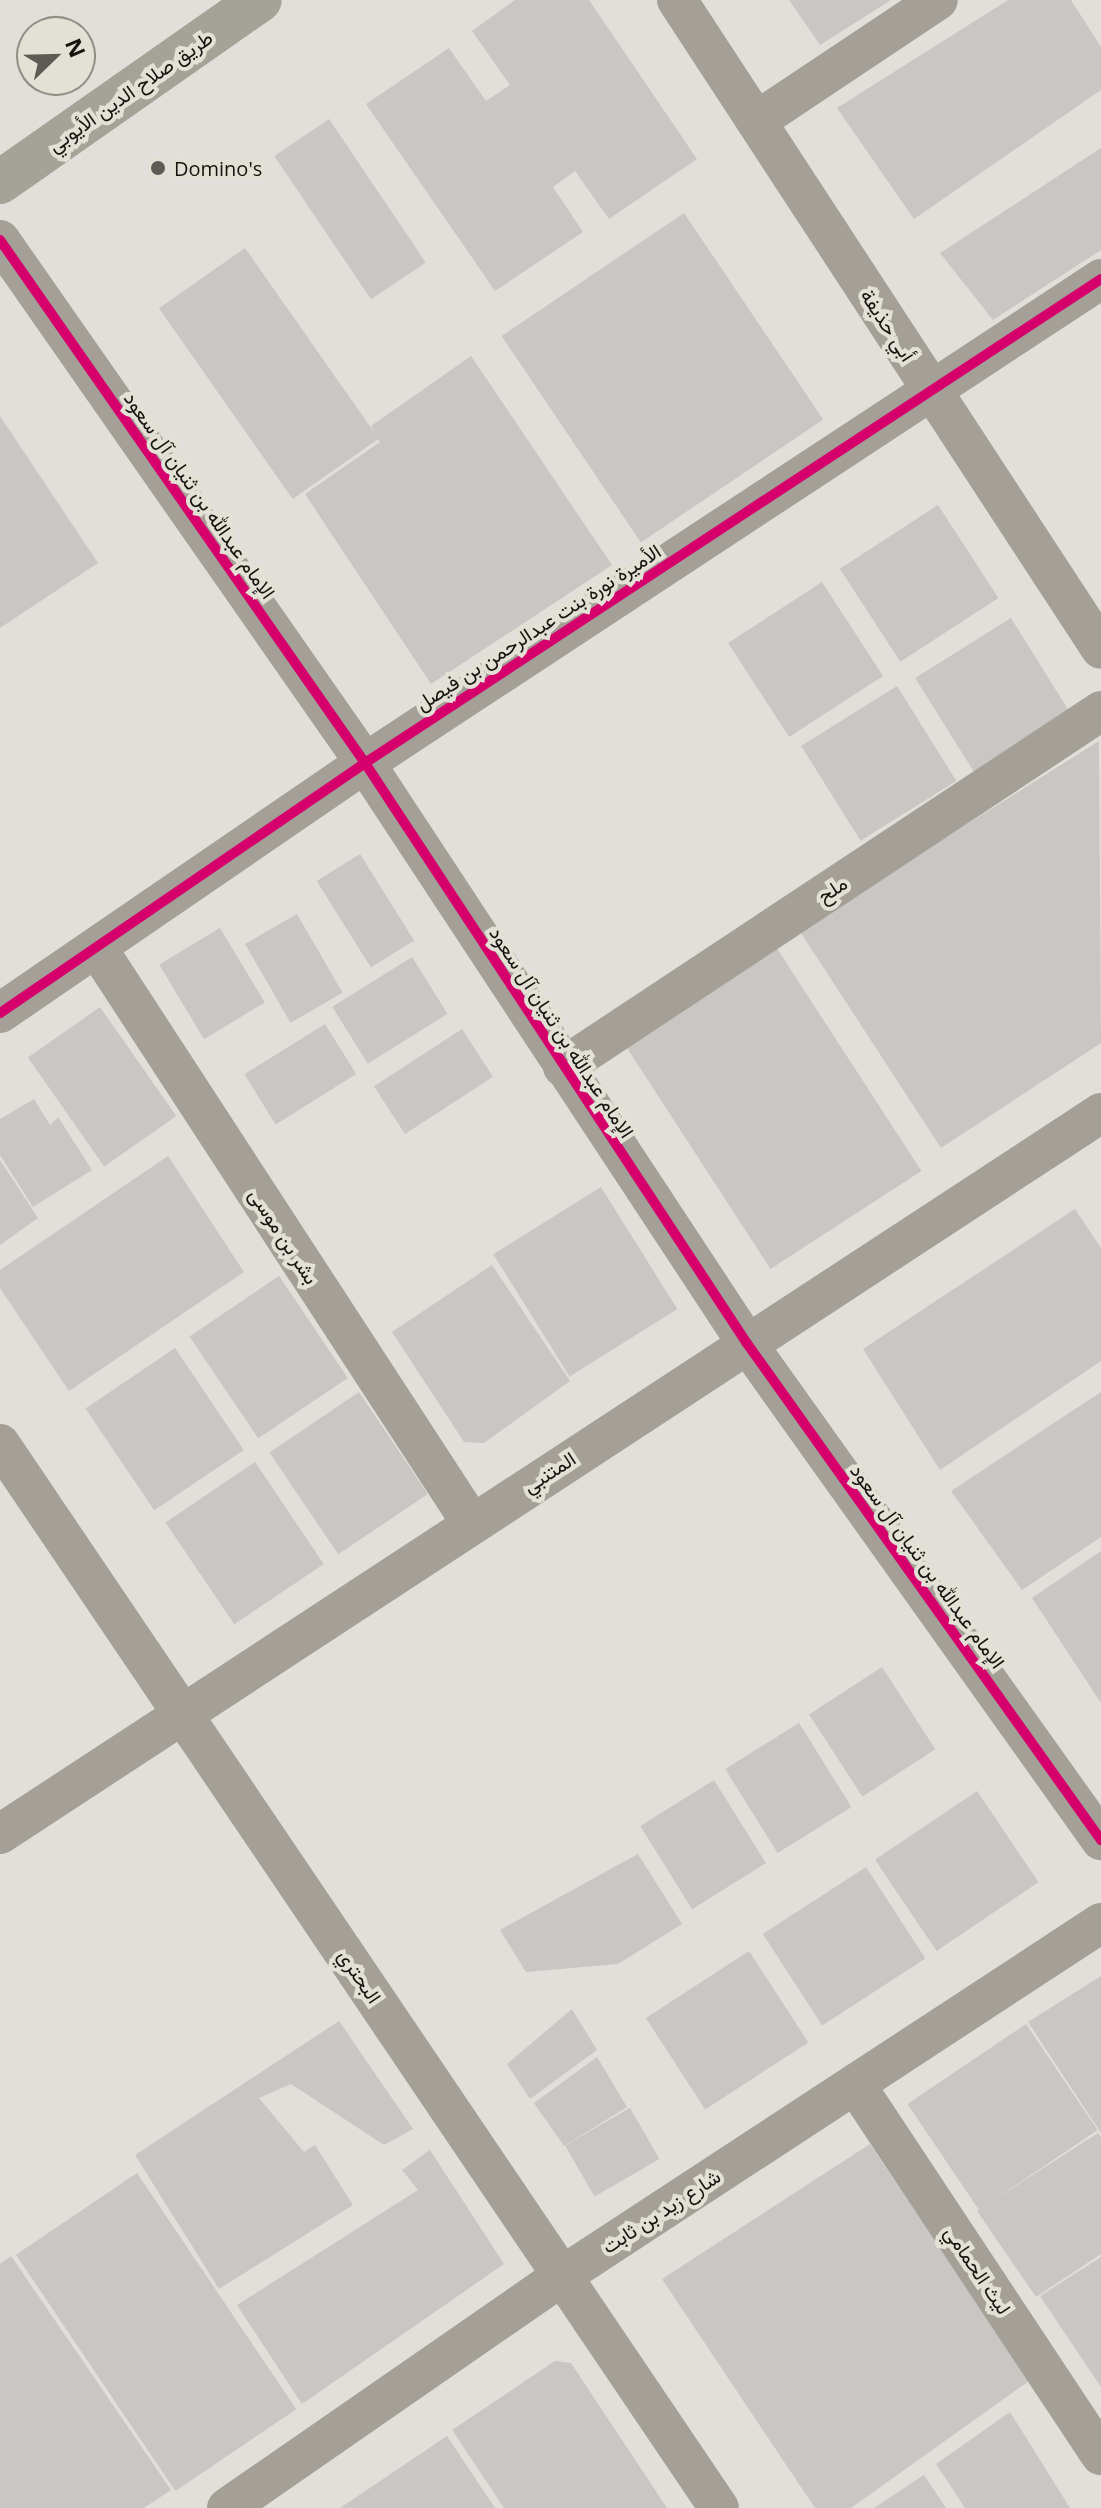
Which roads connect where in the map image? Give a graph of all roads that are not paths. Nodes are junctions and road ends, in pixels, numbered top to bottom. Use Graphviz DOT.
graph roads {
  1 [pos="260,0"];
  2 [pos="677,0"];
  3 [pos="938,0"];
  4 [pos="758,120"];
  5 [pos="0,182"];
  6 [pos="0,240"];
  7 [pos="1101,279"];
  8 [pos="929,389"];
  9 [pos="1101,649"];
  10 [pos="1101,711"];
  11 [pos="365,763"];
  12 [pos="97,948"];
  13 [pos="0,1013"];
  14 [pos="563,1067"];
  15 [pos="1101,1113"];
  16 [pos="746,1342"];
  17 [pos="0,1444"];
  18 [pos="472,1524"];
  19 [pos="181,1715"];
  20 [pos="0,1834"];
  21 [pos="1101,1840"];
  22 [pos="1101,1923"];
  23 [pos="855,2084"];
  24 [pos="565,2274"];
  25 [pos="1101,2455"];
  26 [pos="227,2508"];
  27 [pos="719,2508"];
  1 -- 5 [label="main road, طريق صلاح الدين الأيوبي"];
  2 -- 4 [label="street, أبي حذيفة"];
  3 -- 4 [label="street"];
  4 -- 8 [label="street, أبي حذيفة"];
  6 -- 11 [label="street, الإمام عبدالله بن ثنيان آل سعود"];
  7 -- 8 [label="street, الأميرة نورة بنت عبدالرحمن بن فيصل"];
  8 -- 9 [label="street, أبي حذيفة"];
  8 -- 11 [label="street, الأميرة نورة بنت عبدالرحمن بن فيصل"];
  10 -- 14 [label="street, ملح"];
  11 -- 12 [label="street, الأميرة نورة بنت عبدالرحمن بن فيصل"];
  11 -- 14 [label="street, الإمام عبدالله بن ثنيان آل سعود"];
  12 -- 13 [label="street, الأميرة نورة بنت عبدالرحمن بن فيصل"];
  12 -- 18 [label="street, بشر بن موسى"];
  14 -- 16 [label="street, الإمام عبدالله بن ثنيان آل سعود"];
  15 -- 16 [label="street, المتنبي"];
  16 -- 18 [label="street, المتنبي"];
  16 -- 21 [label="street, الإمام عبدالله بن ثنيان آل سعود"];
  17 -- 19 [label="street, البحتري"];
  18 -- 19 [label="street, المتنبي"];
  19 -- 20 [label="street, المتنبي"];
  19 -- 24 [label="street, البحتري"];
  22 -- 23 [label="street, شارع زيد بن ثابت"];
  23 -- 24 [label="street, شارع زيد بن ثابت"];
  23 -- 25 [label="street, ليث الحمامي"];
  24 -- 26 [label="street, شارع زيد بن ثابت"];
  24 -- 27 [label="street, البحتري"];
}
